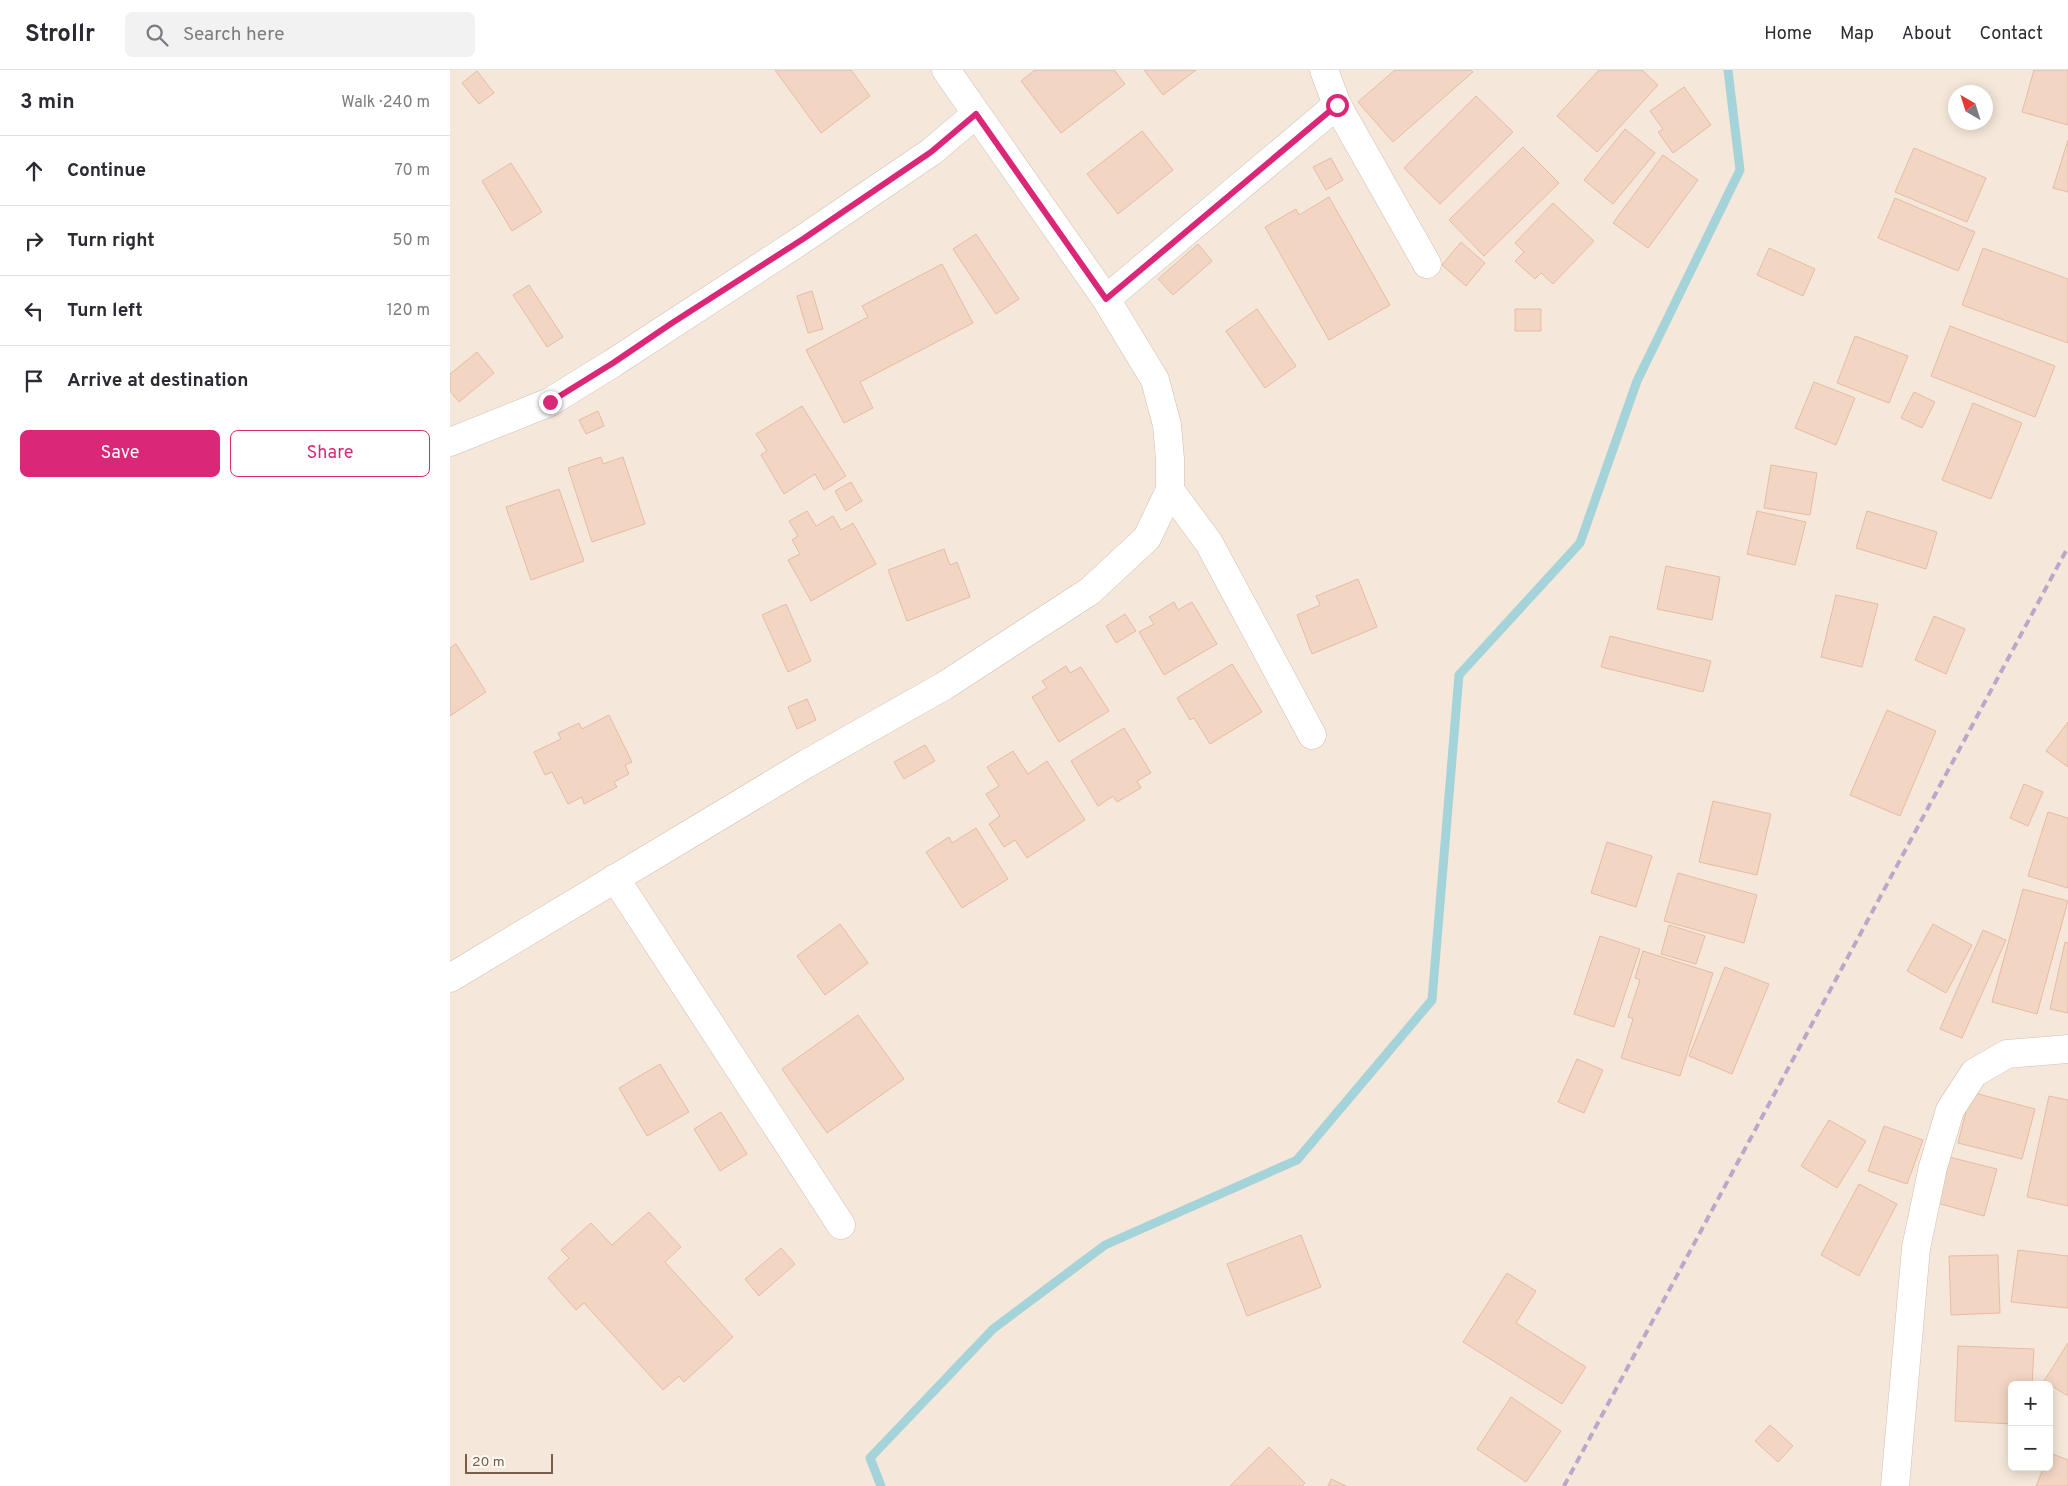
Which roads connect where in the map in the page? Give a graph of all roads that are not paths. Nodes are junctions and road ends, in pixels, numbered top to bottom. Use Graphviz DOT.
graph roads {
  1 [pos="946,70"];
  2 [pos="1324,70"];
  3 [pos="1337,105"];
  4 [pos="976,114"];
  5 [pos="1427,264"];
  6 [pos="1106,299"];
  7 [pos="450,442"];
  8 [pos="1170,490"];
  9 [pos="1312,734"];
  10 [pos="615,878"];
  11 [pos="450,978"];
  12 [pos="2068,1049"];
  13 [pos="842,1225"];
  14 [pos="1895,1486"];
  1 -- 4 [label="street"];
  2 -- 3 [label="street"];
  3 -- 5 [label="street"];
  3 -- 6 [label="street"];
  4 -- 6 [label="street"];
  4 -- 7 [label="street"];
  6 -- 8 [label="street"];
  8 -- 9 [label="street"];
  8 -- 10 [label="street"];
  10 -- 11 [label="street"];
  10 -- 13 [label="street"];
  12 -- 14 [label="street"];
}
